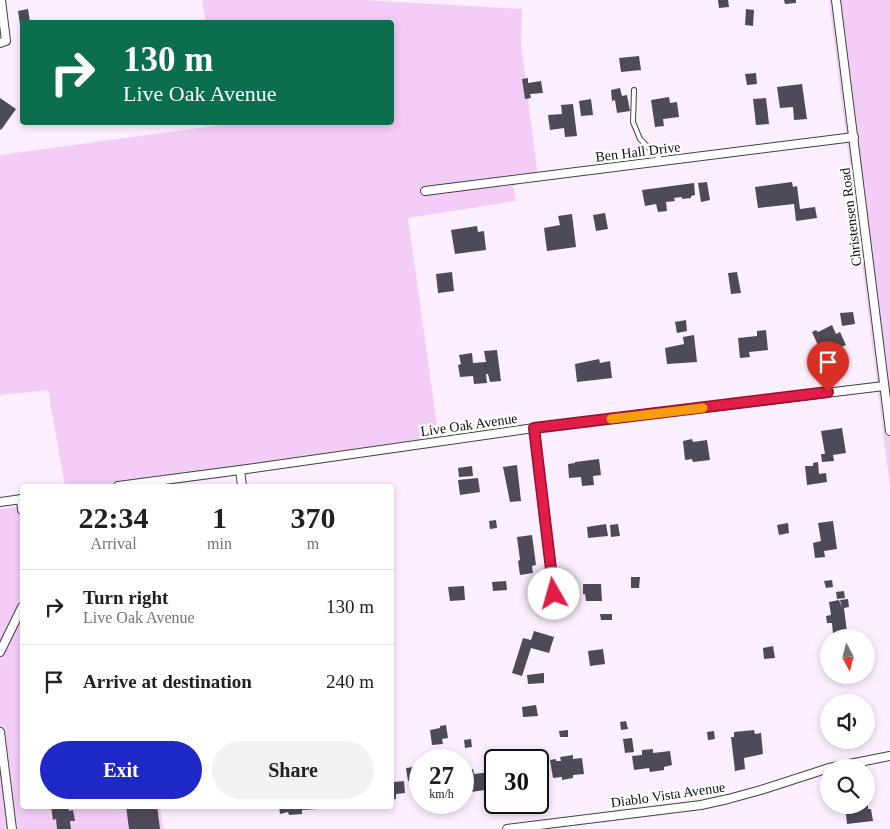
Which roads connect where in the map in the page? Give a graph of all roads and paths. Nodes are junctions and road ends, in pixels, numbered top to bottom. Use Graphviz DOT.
graph roads {
  1 [pos="2,0"];
  2 [pos="836,0"];
  3 [pos="0,43"];
  4 [pos="634,90"];
  5 [pos="854,137"];
  6 [pos="662,161"];
  7 [pos="425,191"];
  8 [pos="884,386"];
  9 [pos="534,428"];
  10 [pos="890,431"];
  11 [pos="240,470"];
  12 [pos="133,484"];
  13 [pos="242,484"];
  14 [pos="20,499"];
  15 [pos="0,502"];
  16 [pos="548,604"];
  17 [pos="20,611"];
  18 [pos="0,652"];
  19 [pos="0,732"];
  20 [pos="890,756"];
  21 [pos="875,759"];
  22 [pos="820,771"];
  23 [pos="4,800"];
  24 [pos="12,829"];
  25 [pos="507,829"];
  1 -- 3 [label="street"];
  2 -- 5 [label="street, Christensen Road"];
  4 -- 6 [label="lane"];
  5 -- 6 [label="street, Ben Hall Drive"];
  5 -- 8 [label="street, Christensen Road"];
  6 -- 7 [label="street, Ben Hall Drive"];
  8 -- 9 [label="street, Live Oak Avenue"];
  8 -- 10 [label="street, Christensen Road"];
  9 -- 11 [label="street, Live Oak Avenue"];
  9 -- 16 [label="street"];
  11 -- 12 [label="street, Live Oak Avenue"];
  11 -- 13 [label="street"];
  14 -- 15 [label="street"];
  17 -- 18 [label="street"];
  19 -- 23 [label="street"];
  20 -- 21 [label="street, Diablo Vista Avenue"];
  22 -- 25 [label="street, Diablo Vista Avenue"];
  23 -- 24 [label="street"];
}
